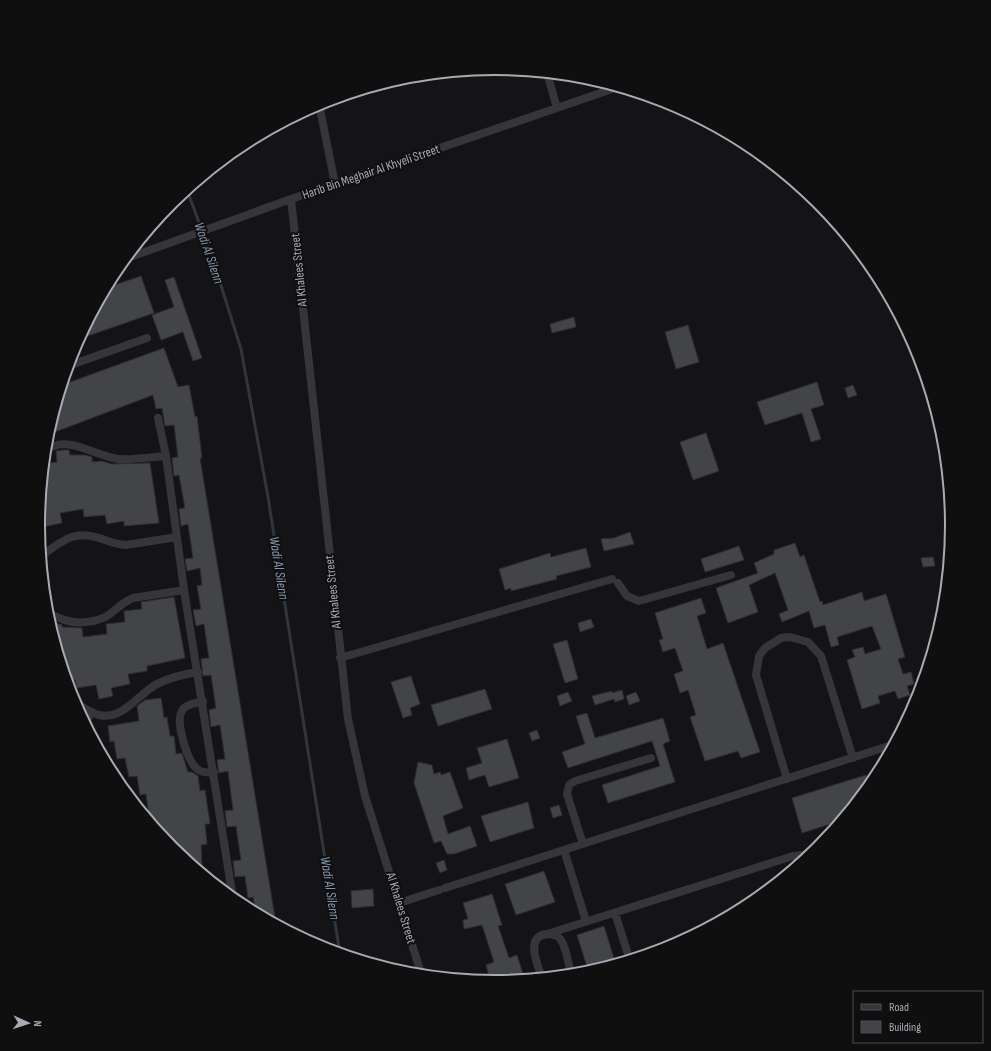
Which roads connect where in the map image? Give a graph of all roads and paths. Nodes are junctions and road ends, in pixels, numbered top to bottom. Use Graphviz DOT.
graph roads {
  1 [pos="549,78"];
  2 [pos="610,90"];
  3 [pos="557,108"];
  4 [pos="319,111"];
  5 [pos="335,184"];
  6 [pos="291,199"];
  7 [pos="135,255"];
  8 [pos="147,338"];
  9 [pos="75,363"];
  10 [pos="158,418"];
  11 [pos="52,447"];
  12 [pos="166,456"];
  13 [pos="176,537"];
  14 [pos="46,552"];
  15 [pos="731,575"];
  16 [pos="184,590"];
  17 [pos="55,617"];
  18 [pos="340,658"];
  19 [pos="198,672"];
  20 [pos="203,701"];
  21 [pos="83,707"];
  22 [pos="92,712"];
  23 [pos="88,718"];
  24 [pos="889,746"];
  25 [pos="652,758"];
  26 [pos="852,758"];
  27 [pos="214,772"];
  28 [pos="787,779"];
  29 [pos="583,844"];
  30 [pos="564,850"];
  31 [pos="802,855"];
  32 [pos="232,891"];
  33 [pos="400,903"];
  34 [pos="615,913"];
  35 [pos="586,921"];
  36 [pos="544,935"];
  37 [pos="628,956"];
  38 [pos="420,969"];
  39 [pos="570,969"];
  40 [pos="541,973"];
  1 -- 3 [label="street"];
  2 -- 3 [label="street, Harib Bin Meghair Al Khyeli Street"];
  3 -- 5 [label="street, Harib Bin Meghair Al Khyeli Street"];
  4 -- 5 [label="street"];
  5 -- 6 [label="street, Harib Bin Meghair Al Khyeli Street"];
  6 -- 7 [label="street, Harib Bin Meghair Al Khyeli Street"];
  6 -- 18 [label="street, Al Khalees Street"];
  8 -- 9 [label="street"];
  10 -- 12 [label="street"];
  11 -- 12 [label="street"];
  12 -- 13 [label="street"];
  13 -- 14 [label="street"];
  13 -- 16 [label="street"];
  15 -- 18 [label="street"];
  16 -- 17 [label="street"];
  16 -- 19 [label="street"];
  18 -- 33 [label="street, Al Khalees Street"];
  19 -- 20 [label="street"];
  19 -- 22 [label="street"];
  20 -- 27 [label="street"];
  20 -- 27 [label="street"];
  21 -- 22 [label="street"];
  22 -- 23 [label="street"];
  24 -- 26 [label="street"];
  25 -- 29 [label="street"];
  26 -- 28 [label="street"];
  26 -- 28 [label="street"];
  27 -- 32 [label="street"];
  28 -- 29 [label="street"];
  29 -- 30 [label="street"];
  30 -- 33 [label="street"];
  30 -- 35 [label="street"];
  31 -- 34 [label="street"];
  33 -- 38 [label="street, Al Khalees Street"];
  34 -- 35 [label="street"];
  34 -- 37 [label="street"];
  35 -- 36 [label="street"];
  36 -- 39 [label="street"];
  36 -- 40 [label="street"];
}
